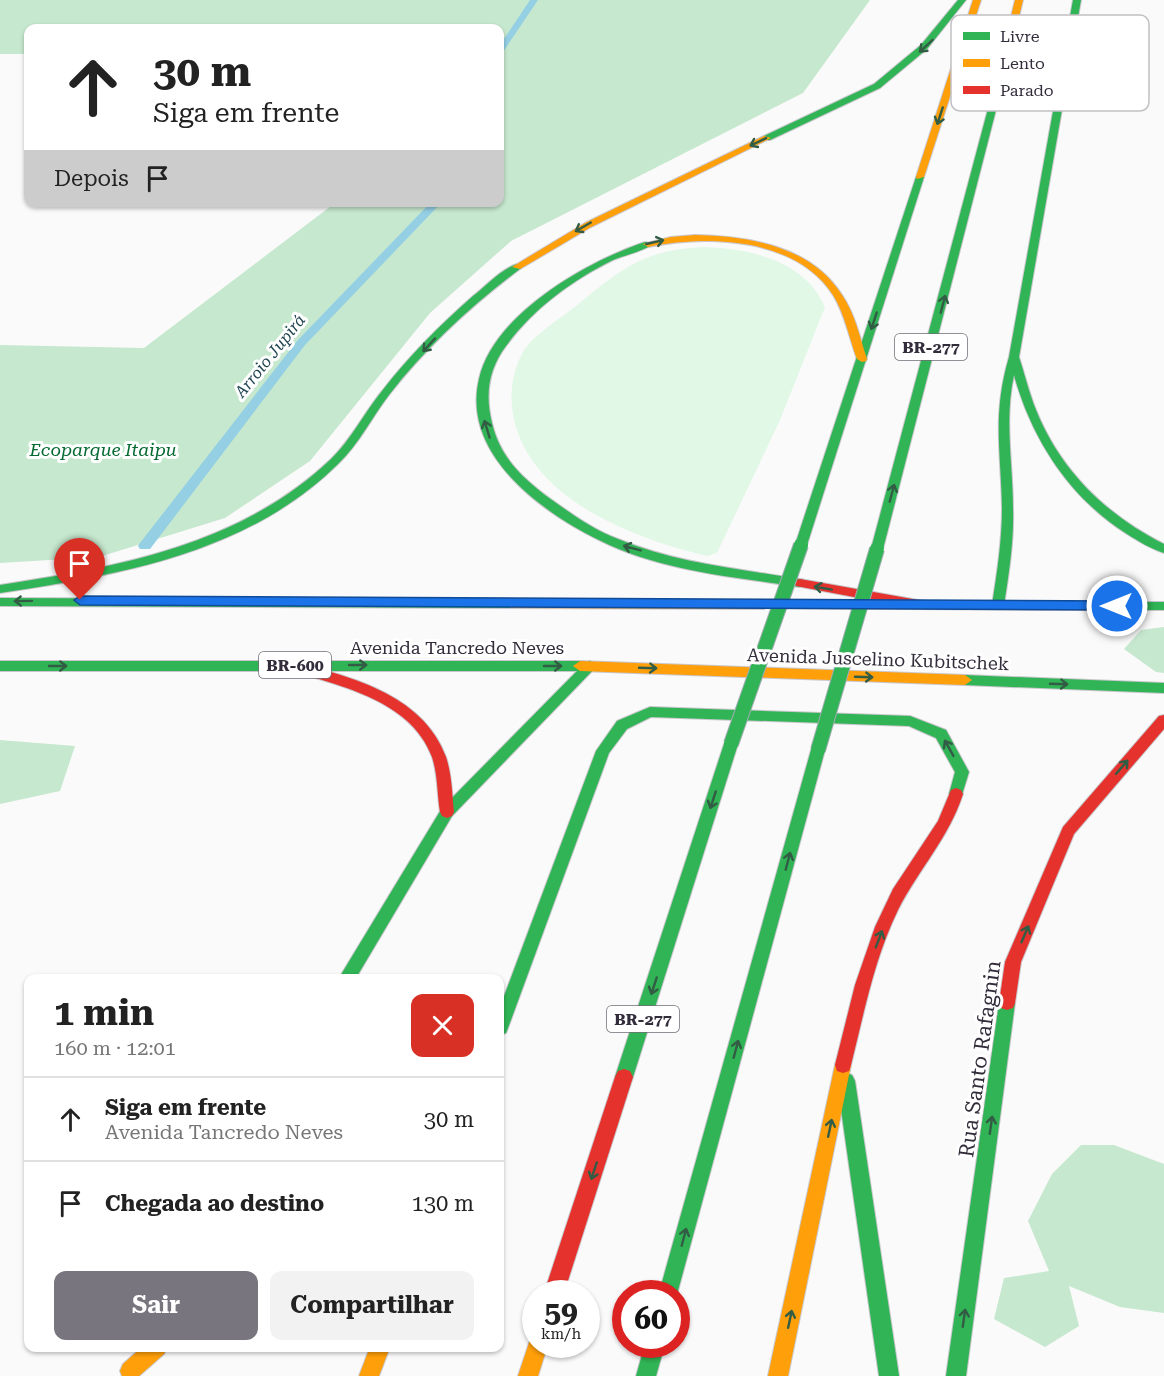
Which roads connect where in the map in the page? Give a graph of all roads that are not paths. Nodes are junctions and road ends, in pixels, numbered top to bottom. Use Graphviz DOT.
graph roads {
  1 [pos="962,0"];
  2 [pos="977,0"];
  3 [pos="1019,0"];
  4 [pos="1077,0"];
  5 [pos="953,15"];
  6 [pos="972,15"];
  7 [pos="1015,15"];
  8 [pos="1074,15"];
  9 [pos="951,18"];
  10 [pos="951,81"];
  11 [pos="993,111"];
  12 [pos="1057,111"];
  13 [pos="1014,357"];
  14 [pos="862,359"];
  15 [pos="1164,549"];
  16 [pos="0,589"];
  17 [pos="0,602"];
  18 [pos="922,605"];
  19 [pos="998,605"];
  20 [pos="1164,606"];
  21 [pos="285,665"];
  22 [pos="0,666"];
  23 [pos="590,666"];
  24 [pos="1164,688"];
  25 [pos="1164,720"];
  26 [pos="447,812"];
  27 [pos="521,970"];
  28 [pos="349,974"];
  29 [pos="504,981"];
  30 [pos="504,1017"];
  31 [pos="843,1065"];
  32 [pos="558,1280"];
  33 [pos="673,1280"];
  34 [pos="139,1352"];
  35 [pos="151,1352"];
  36 [pos="378,1352"];
  37 [pos="534,1358"];
  38 [pos="651,1358"];
  39 [pos="128,1373"];
  40 [pos="369,1376"];
  41 [pos="528,1376"];
  42 [pos="646,1376"];
  43 [pos="778,1376"];
  44 [pos="889,1376"];
  45 [pos="956,1376"];
  1 -- 5 [label="main road, one-way"];
  2 -- 6 [label="main road, BR-277, one-way"];
  7 -- 3 [label="main road, BR-277, one-way, bridge"];
  4 -- 8 [label="main road"];
  9 -- 16 [label="main road, one-way"];
  10 -- 14 [label="main road, BR-277, one-way"];
  33 -- 11 [label="main road, BR-277, one-way, bridge"];
  12 -- 13 [label="main road"];
  13 -- 15 [label="main road"];
  13 -- 19 [label="main road"];
  18 -- 14 [label="main road, one-way"];
  14 -- 32 [label="main road, BR-277, one-way, bridge"];
  18 -- 17 [label="main road, one-way"];
  18 -- 19 [label="main road"];
  19 -- 20 [label="main road"];
  22 -- 21 [label="main road, Avenida Tancredo Neves / BR-600, one-way"];
  21 -- 23 [label="main road, Avenida Tancredo Neves / BR-600, one-way"];
  21 -- 26 [label="main road"];
  23 -- 24 [label="main road, Avenida Juscelino Kubitschek, one-way"];
  23 -- 26 [label="main road"];
  45 -- 25 [label="main road, Rua Santo Rafagnin, one-way"];
  26 -- 28 [label="main road"];
  27 -- 29 [label="main road"];
  27 -- 30 [label="main road"];
  31 -- 27 [label="main road, one-way"];
  43 -- 31 [label="main road, one-way"];
  31 -- 44 [label="main road"];
  34 -- 39 [label="main road"];
  35 -- 39 [label="main road"];
  36 -- 40 [label="main road"];
  37 -- 41 [label="main road"];
  38 -- 42 [label="main road"];
}
